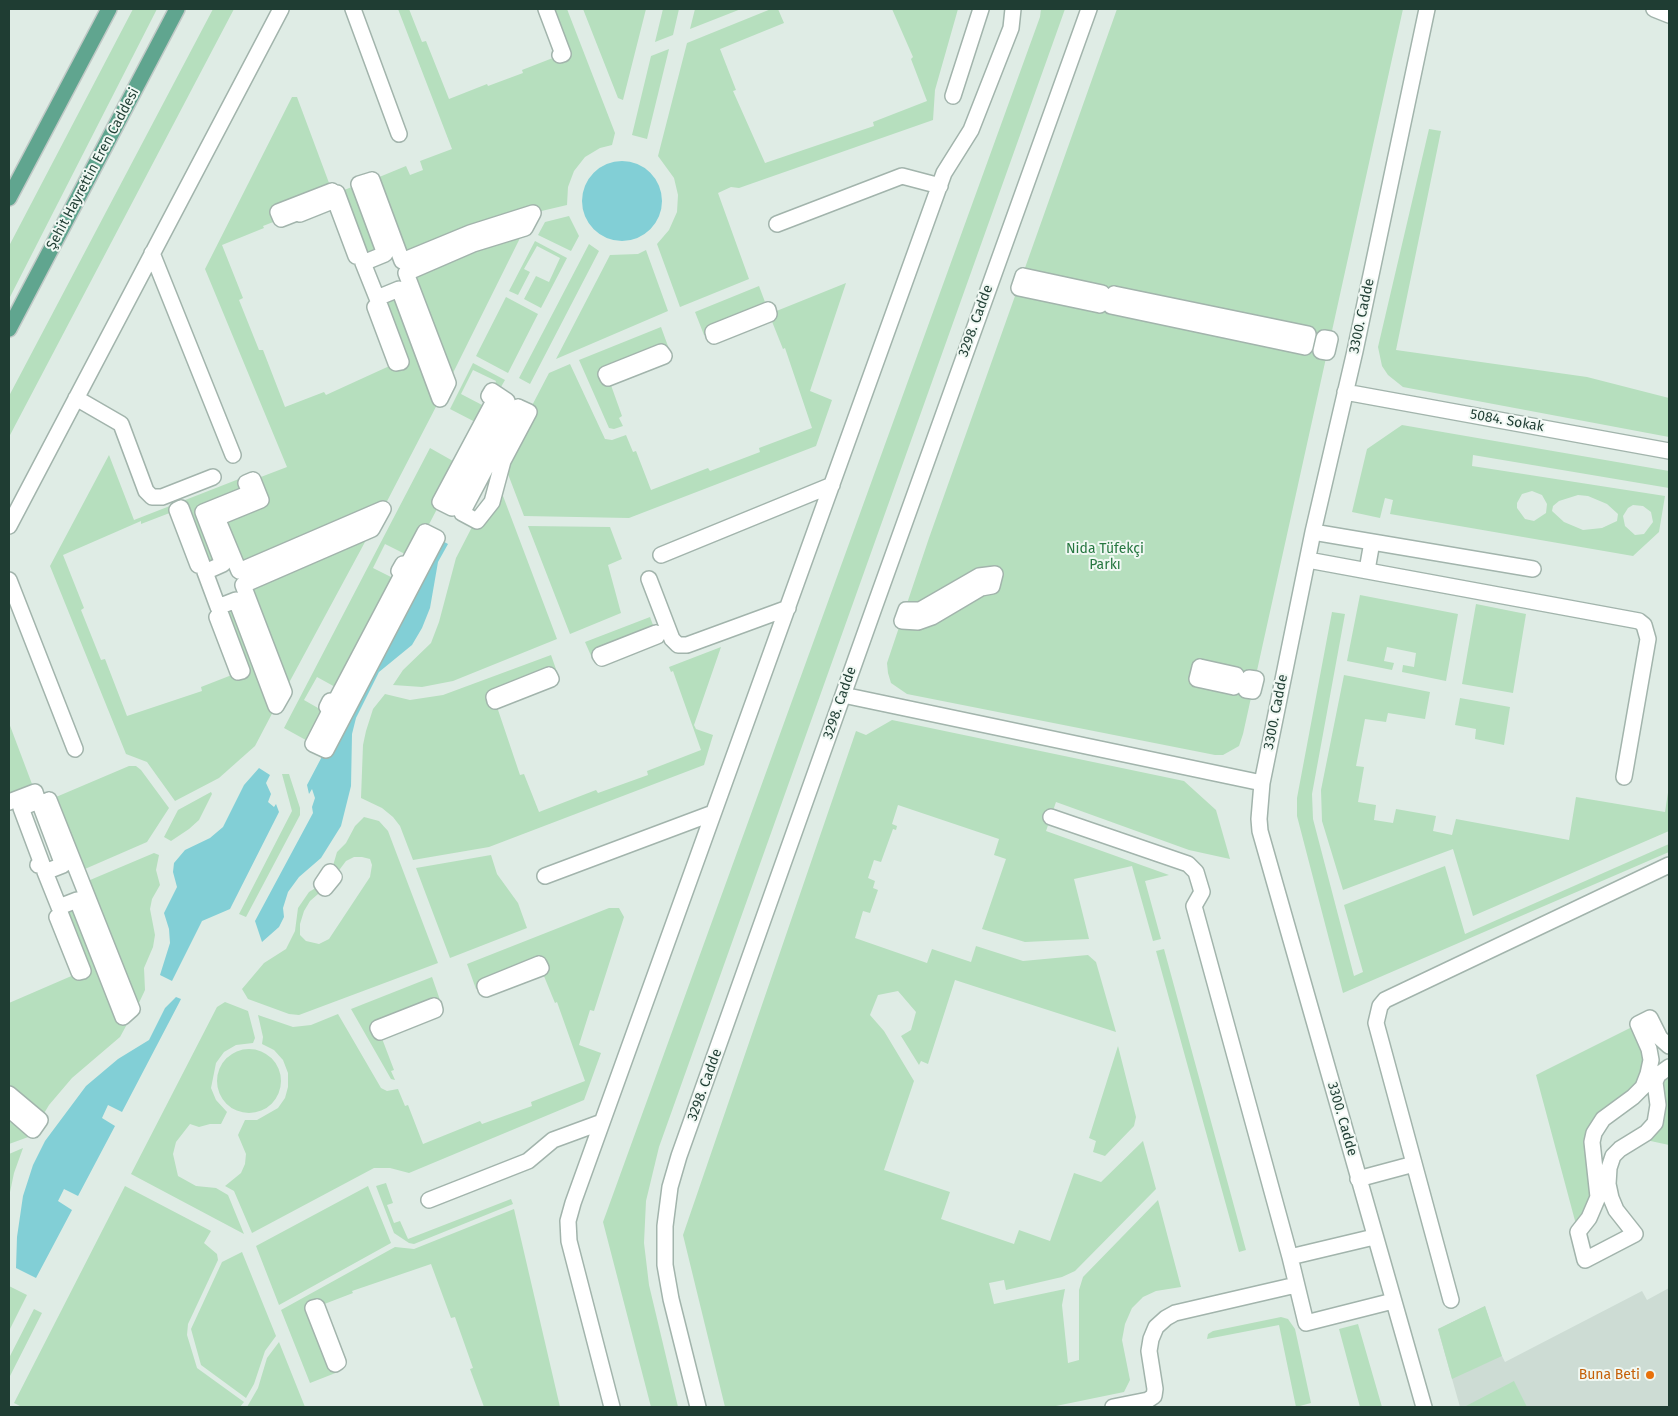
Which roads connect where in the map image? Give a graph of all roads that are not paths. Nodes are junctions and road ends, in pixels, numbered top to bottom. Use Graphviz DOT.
graph roads {
  1 [pos="109,9"];
  2 [pos="177,9"];
  3 [pos="281,9"];
  4 [pos="353,9"];
  5 [pos="542,9"];
  6 [pos="546,9"];
  7 [pos="980,9"];
  8 [pos="1013,9"];
  9 [pos="1089,9"];
  10 [pos="1427,9"];
  11 [pos="1654,9"];
  12 [pos="1669,15"];
  13 [pos="953,96"];
  14 [pos="399,134"];
  15 [pos="940,186"];
  16 [pos="9,198"];
  17 [pos="335,200"];
  18 [pos="777,224"];
  19 [pos="152,253"];
  20 [pos="9,329"];
  21 [pos="1308,334"];
  22 [pos="1345,392"];
  23 [pos="76,398"];
  24 [pos="440,399"];
  25 [pos="1669,451"];
  26 [pos="233,455"];
  27 [pos="213,478"];
  28 [pos="832,485"];
  29 [pos="457,511"];
  30 [pos="9,526"];
  31 [pos="1313,532"];
  32 [pos="1372,542"];
  33 [pos="661,555"];
  34 [pos="1308,560"];
  35 [pos="1533,569"];
  36 [pos="1367,570"];
  37 [pos="649,579"];
  38 [pos="9,580"];
  39 [pos="992,586"];
  40 [pos="788,608"];
  41 [pos="843,695"];
  42 [pos="276,706"];
  43 [pos="313,744"];
  44 [pos="74,749"];
  45 [pos="1624,777"];
  46 [pos="1262,783"];
  47 [pos="9,802"];
  48 [pos="9,813"];
  49 [pos="714,813"];
  50 [pos="1051,817"];
  51 [pos="1669,865"];
  52 [pos="545,876"];
  53 [pos="132,1009"];
  54 [pos="1669,1046"];
  55 [pos="1669,1066"];
  56 [pos="9,1094"];
  57 [pos="9,1109"];
  58 [pos="602,1122"];
  59 [pos="1414,1164"];
  60 [pos="1358,1179"];
  61 [pos="429,1200"];
  62 [pos="1374,1237"];
  63 [pos="1290,1257"];
  64 [pos="1296,1285"];
  65 [pos="1451,1300"];
  66 [pos="1393,1301"];
  67 [pos="612,1407"];
  68 [pos="698,1407"];
  69 [pos="1113,1407"];
  70 [pos="1424,1407"];
  1 -- 16 [label="main road"];
  2 -- 20 [label="main road, Şehit Hayrettin Eren Caddesi"];
  3 -- 19 [label="street"];
  4 -- 14 [label="street"];
  5 -- 6 [label="street"];
  7 -- 13 [label="street"];
  8 -- 15 [label="street"];
  9 -- 41 [label="street, 3298. Cadde"];
  10 -- 22 [label="street, 3300. Cadde"];
  11 -- 12 [label="street"];
  15 -- 18 [label="street"];
  15 -- 28 [label="street"];
  17 -- 17 [label="street"];
  19 -- 23 [label="street"];
  19 -- 26 [label="street"];
  21 -- 21 [label="street"];
  22 -- 25 [label="street, 5084. Sokak"];
  22 -- 31 [label="street, 3300. Cadde"];
  23 -- 27 [label="street"];
  23 -- 30 [label="street"];
  24 -- 24 [label="street"];
  28 -- 33 [label="street"];
  28 -- 40 [label="street"];
  29 -- 29 [label="street"];
  29 -- 29 [label="street"];
  31 -- 32 [label="street"];
  31 -- 34 [label="street, 3300. Cadde"];
  32 -- 35 [label="street"];
  32 -- 36 [label="street"];
  34 -- 36 [label="street"];
  34 -- 46 [label="street, 3300. Cadde"];
  36 -- 45 [label="street"];
  37 -- 40 [label="street"];
  38 -- 44 [label="street"];
  39 -- 39 [label="street"];
  40 -- 49 [label="street"];
  41 -- 46 [label="street"];
  41 -- 68 [label="street, 3298. Cadde"];
  42 -- 42 [label="street"];
  43 -- 43 [label="street"];
  46 -- 60 [label="street, 3300. Cadde"];
  47 -- 48 [label="street"];
  49 -- 52 [label="street"];
  49 -- 58 [label="street"];
  50 -- 63 [label="street"];
  51 -- 59 [label="street"];
  53 -- 53 [label="street"];
  54 -- 55 [label="street"];
  56 -- 57 [label="street"];
  58 -- 61 [label="street"];
  58 -- 67 [label="street"];
  59 -- 60 [label="street"];
  59 -- 65 [label="street"];
  60 -- 62 [label="street, 3300. Cadde"];
  62 -- 63 [label="street"];
  62 -- 66 [label="street, 3300. Cadde"];
  63 -- 64 [label="street"];
  64 -- 66 [label="street"];
  64 -- 69 [label="street"];
  66 -- 70 [label="street, 3300. Cadde"];
}
